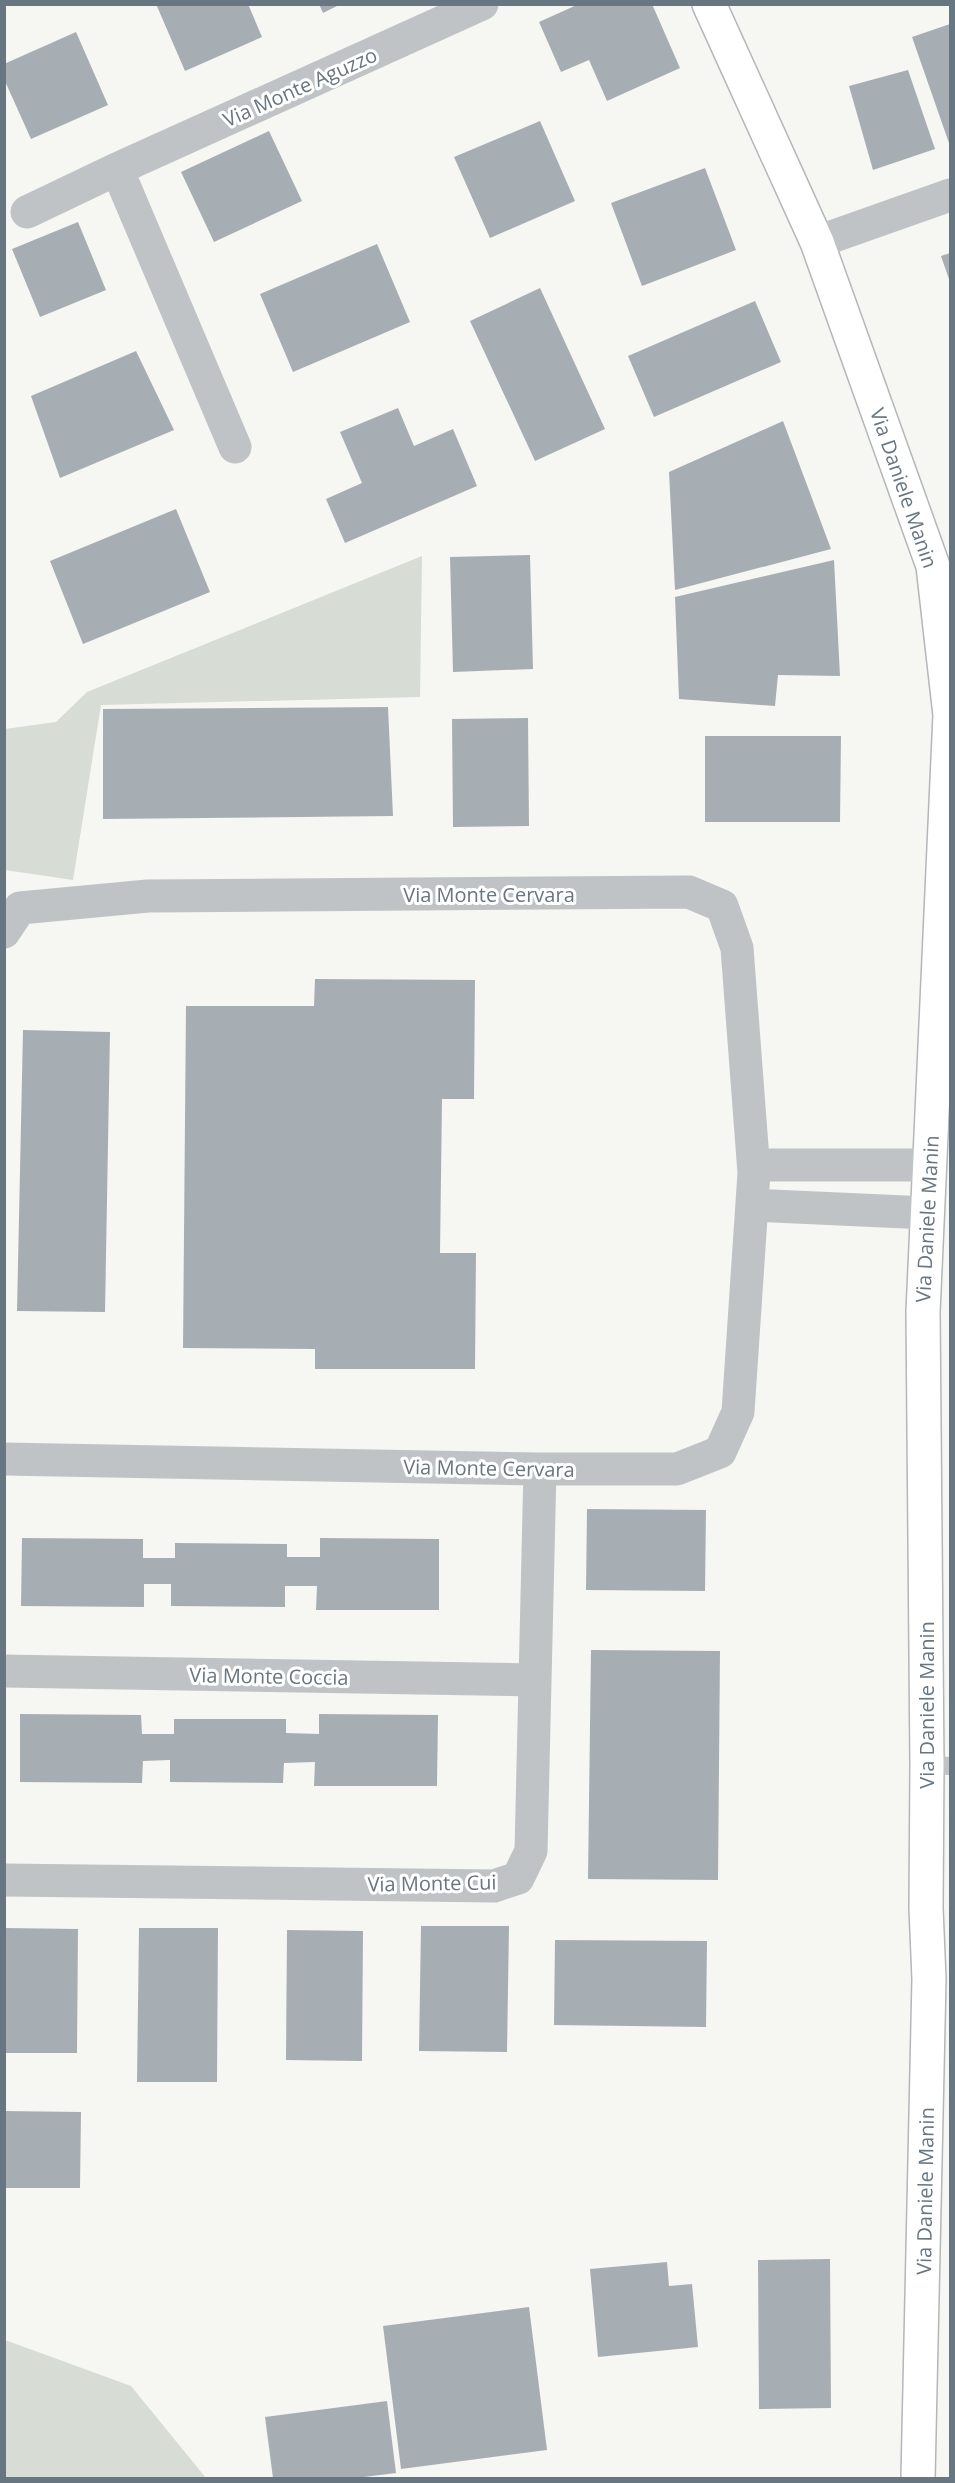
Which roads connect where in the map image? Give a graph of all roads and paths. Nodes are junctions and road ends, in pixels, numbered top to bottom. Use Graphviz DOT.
graph roads {
  1 [pos="482,4"];
  2 [pos="709,4"];
  3 [pos="117,169"];
  4 [pos="951,195"];
  5 [pos="27,212"];
  6 [pos="817,242"];
  7 [pos="235,447"];
  8 [pos="950,715"];
  9 [pos="945,931"];
  10 [pos="4,932"];
  11 [pos="753,1165"];
  12 [pos="929,1166"];
  13 [pos="752,1205"];
  14 [pos="927,1213"];
  15 [pos="4,1460"];
  16 [pos="540,1469"];
  17 [pos="4,1671"];
  18 [pos="534,1680"];
  19 [pos="939,1765"];
  20 [pos="4,1880"];
  21 [pos="918,2478"];
  1 -- 3 [label="street, Via Monte Aguzzo"];
  2 -- 6 [label="main road, Via Daniele Manin"];
  3 -- 5 [label="street, Via Monte Aguzzo"];
  3 -- 7 [label="street"];
  4 -- 6 [label="street"];
  6 -- 8 [label="main road, Via Daniele Manin"];
  8 -- 9 [label="main road, Via Daniele Manin"];
  9 -- 12 [label="main road, Via Daniele Manin"];
  10 -- 11 [label="street, Via Monte Cervara"];
  11 -- 12 [label="street"];
  11 -- 13 [label="street, Via Monte Cervara"];
  12 -- 14 [label="main road, Via Daniele Manin"];
  13 -- 14 [label="street"];
  13 -- 16 [label="street, Via Monte Cervara"];
  14 -- 19 [label="main road, Via Daniele Manin"];
  15 -- 16 [label="street, Via Monte Cervara"];
  16 -- 18 [label="street, Via Monte Cui"];
  17 -- 18 [label="street, Via Monte Coccia"];
  18 -- 20 [label="street, Via Monte Cui"];
  19 -- 21 [label="main road, Via Daniele Manin"];
}
